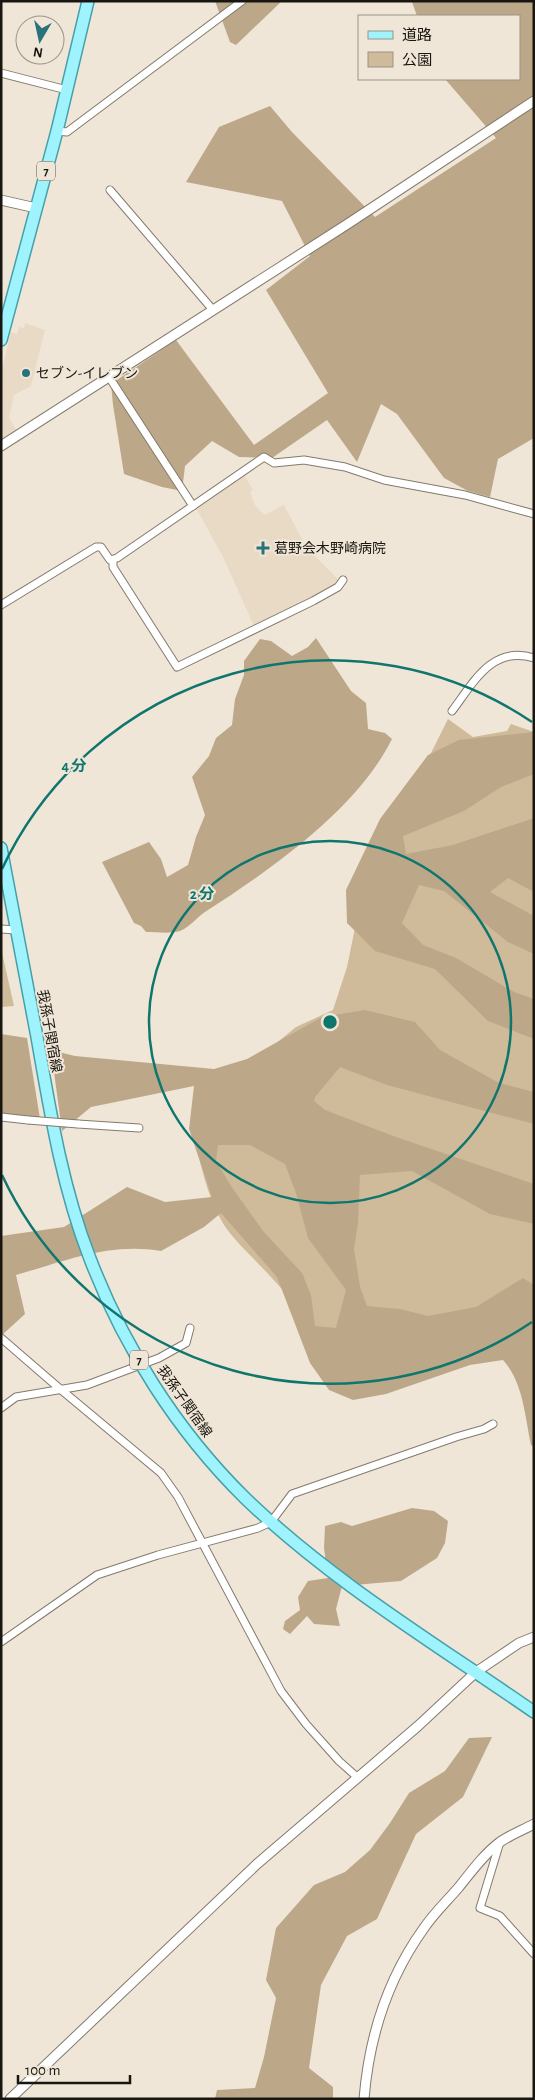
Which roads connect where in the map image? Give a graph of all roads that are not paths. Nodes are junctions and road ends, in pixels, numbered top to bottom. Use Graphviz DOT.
graph roads {
  1 [pos="88,1"];
  2 [pos="242,1"];
  3 [pos="1,73"];
  4 [pos="67,90"];
  5 [pos="534,101"];
  6 [pos="57,131"];
  7 [pos="110,190"];
  8 [pos="1,200"];
  9 [pos="36,208"];
  10 [pos="213,310"];
  11 [pos="1,340"];
  12 [pos="109,377"];
  13 [pos="1,446"];
  14 [pos="193,506"];
  15 [pos="534,514"];
  16 [pos="113,560"];
  17 [pos="343,580"];
  18 [pos="1,605"];
  19 [pos="534,658"];
  20 [pos="452,710"];
  21 [pos="1,848"];
  22 [pos="1,929"];
  23 [pos="16,930"];
  24 [pos="1,1117"];
  25 [pos="139,1128"];
  26 [pos="190,1328"];
  27 [pos="1,1338"];
  28 [pos="141,1363"];
  29 [pos="59,1388"];
  30 [pos="1,1408"];
  31 [pos="493,1424"];
  32 [pos="271,1522"];
  33 [pos="203,1544"];
  34 [pos="534,1637"];
  35 [pos="1,1642"];
  36 [pos="476,1672"];
  37 [pos="534,1712"];
  38 [pos="357,1777"];
  39 [pos="534,1824"];
  40 [pos="500,1842"];
  41 [pos="534,1954"];
  42 [pos="10,2099"];
  43 [pos="364,2099"];
  1 -- 4 [label="main road, 7"];
  2 -- 6 [label="street"];
  3 -- 4 [label="street"];
  4 -- 6 [label="main road, 7"];
  5 -- 10 [label="street"];
  6 -- 9 [label="main road, 7"];
  7 -- 10 [label="street"];
  8 -- 9 [label="street"];
  9 -- 11 [label="main road, 7"];
  10 -- 12 [label="street"];
  12 -- 13 [label="street"];
  12 -- 14 [label="street"];
  14 -- 15 [label="street"];
  14 -- 16 [label="street"];
  16 -- 17 [label="street"];
  16 -- 18 [label="street"];
  19 -- 20 [label="street"];
  21 -- 23 [label="main road, 我孫子関宿線 / 7"];
  22 -- 23 [label="street"];
  23 -- 28 [label="main road, 我孫子関宿線 / 7"];
  24 -- 25 [label="street, bridge"];
  26 -- 28 [label="street"];
  27 -- 29 [label="street"];
  28 -- 29 [label="street"];
  28 -- 32 [label="main road, 我孫子関宿線 / 7"];
  29 -- 30 [label="street"];
  29 -- 33 [label="street"];
  31 -- 32 [label="street"];
  32 -- 33 [label="street"];
  32 -- 36 [label="main road, 我孫子関宿線 / 7"];
  33 -- 35 [label="street"];
  33 -- 38 [label="street"];
  34 -- 36 [label="street"];
  36 -- 37 [label="main road, 我孫子関宿線 / 7"];
  36 -- 38 [label="street"];
  38 -- 42 [label="street"];
  39 -- 40 [label="street"];
  40 -- 41 [label="street"];
  40 -- 43 [label="street"];
}
